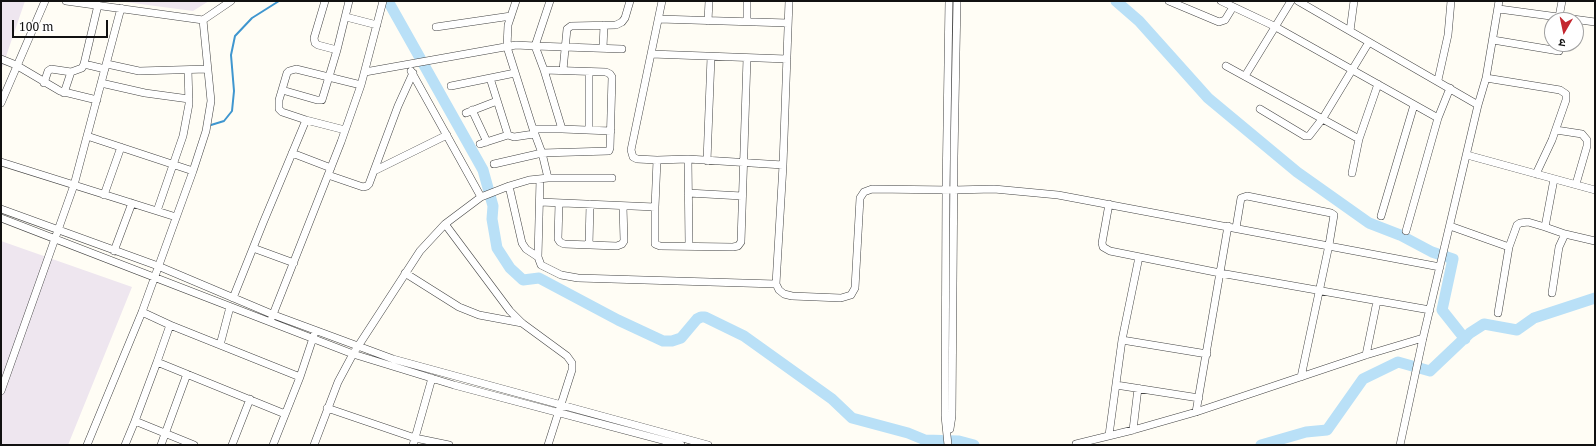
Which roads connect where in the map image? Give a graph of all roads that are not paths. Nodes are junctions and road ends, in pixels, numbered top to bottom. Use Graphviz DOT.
graph roads {
  1 [pos="45,1"];
  2 [pos="66,1"];
  3 [pos="232,1"];
  4 [pos="325,1"];
  5 [pos="349,1"];
  6 [pos="384,1"];
  7 [pos="516,1"];
  8 [pos="550,1"];
  9 [pos="630,1"];
  10 [pos="662,1"];
  11 [pos="709,1"];
  12 [pos="747,1"];
  13 [pos="789,1"];
  14 [pos="949,1"];
  15 [pos="957,1"];
  16 [pos="1169,1"];
  17 [pos="1221,1"];
  18 [pos="1291,1"];
  19 [pos="1298,1"];
  20 [pos="1354,1"];
  21 [pos="1451,1"];
  22 [pos="1499,1"];
  23 [pos="1562,1"];
  24 [pos="1179,3"];
  25 [pos="98,5"];
  26 [pos="1233,7"];
  27 [pos="121,8"];
  28 [pos="1499,9"];
  29 [pos="1560,12"];
  30 [pos="1544,15"];
  31 [pos="511,16"];
  32 [pos="346,17"];
  33 [pos="659,19"];
  34 [pos="203,20"];
  35 [pos="1584,20"];
  36 [pos="708,21"];
  37 [pos="747,21"];
  38 [pos="1595,22"];
  39 [pos="788,23"];
  40 [pos="377,25"];
  41 [pos="604,25"];
  42 [pos="1274,26"];
  43 [pos="436,27"];
  44 [pos="1350,31"];
  45 [pos="1493,40"];
  46 [pos="1370,42"];
  47 [pos="535,46"];
  48 [pos="507,47"];
  49 [pos="565,47"];
  50 [pos="603,48"];
  51 [pos="622,48"];
  52 [pos="1544,48"];
  53 [pos="337,50"];
  54 [pos="651,54"];
  55 [pos="711,57"];
  56 [pos="747,58"];
  57 [pos="1,59"];
  58 [pos="786,59"];
  59 [pos="84,64"];
  60 [pos="16,65"];
  61 [pos="408,65"];
  62 [pos="1226,66"];
  63 [pos="106,67"];
  64 [pos="208,69"];
  65 [pos="188,70"];
  66 [pos="544,70"];
  67 [pos="563,70"];
  68 [pos="1353,70"];
  69 [pos="71,72"];
  70 [pos="365,72"];
  71 [pos="589,72"];
  72 [pos="413,73"];
  73 [pos="515,73"];
  74 [pos="1244,76"];
  75 [pos="329,78"];
  76 [pos="490,78"];
  77 [pos="1486,78"];
  78 [pos="1438,80"];
  79 [pos="44,83"];
  80 [pos="101,83"];
  81 [pos="1378,84"];
  82 [pos="361,85"];
  83 [pos="451,86"];
  84 [pos="1450,88"];
  85 [pos="282,90"];
  86 [pos="64,93"];
  87 [pos="189,99"];
  88 [pos="97,100"];
  89 [pos="497,101"];
  90 [pos="1,103"];
  91 [pos="1414,105"];
  92 [pos="1478,105"];
  93 [pos="1260,109"];
  94 [pos="1323,118"];
  95 [pos="1438,118"];
  96 [pos="306,120"];
  97 [pos="562,129"];
  98 [pos="345,130"];
  99 [pos="589,130"];
  100 [pos="1556,130"];
  101 [pos="611,131"];
  102 [pos="534,132"];
  103 [pos="447,135"];
  104 [pos="508,135"];
  105 [pos="87,136"];
  106 [pos="1359,139"];
  107 [pos="121,147"];
  108 [pos="292,153"];
  109 [pos="542,153"];
  110 [pos="1467,155"];
  111 [pos="656,160"];
  112 [pos="688,160"];
  113 [pos="707,160"];
  114 [pos="1,162"];
  115 [pos="743,162"];
  116 [pos="174,164"];
  117 [pos="494,164"];
  118 [pos="782,164"];
  119 [pos="193,171"];
  120 [pos="374,171"];
  121 [pos="329,172"];
  122 [pos="1352,173"];
  123 [pos="1536,174"];
  124 [pos="544,178"];
  125 [pos="612,178"];
  126 [pos="1554,179"];
  127 [pos="1576,184"];
  128 [pos="74,186"];
  129 [pos="507,187"];
  130 [pos="946,190"];
  131 [pos="953,190"];
  132 [pos="1595,190"];
  133 [pos="688,193"];
  134 [pos="104,194"];
  135 [pos="484,196"];
  136 [pos="742,196"];
  137 [pos="540,202"];
  138 [pos="132,203"];
  139 [pos="559,203"];
  140 [pos="590,204"];
  141 [pos="1109,204"];
  142 [pos="623,206"];
  143 [pos="655,207"];
  144 [pos="1,209"];
  145 [pos="157,211"];
  146 [pos="1381,216"];
  147 [pos="176,217"];
  148 [pos="1,218"];
  149 [pos="445,224"];
  150 [pos="1228,226"];
  151 [pos="1450,226"];
  152 [pos="1545,227"];
  153 [pos="1236,228"];
  154 [pos="58,230"];
  155 [pos="1406,231"];
  156 [pos="1565,234"];
  157 [pos="55,239"];
  158 [pos="1595,241"];
  159 [pos="589,245"];
  160 [pos="689,245"];
  161 [pos="1329,245"];
  162 [pos="1509,247"];
  163 [pos="253,248"];
  164 [pos="114,250"];
  165 [pos="538,257"];
  166 [pos="1139,257"];
  167 [pos="294,263"];
  168 [pos="158,266"];
  169 [pos="1440,267"];
  170 [pos="405,273"];
  171 [pos="1220,273"];
  172 [pos="154,277"];
  173 [pos="776,284"];
  174 [pos="1320,290"];
  175 [pos="1552,293"];
  176 [pos="233,298"];
  177 [pos="1377,301"];
  178 [pos="230,307"];
  179 [pos="1430,310"];
  180 [pos="142,312"];
  181 [pos="1498,313"];
  182 [pos="274,315"];
  183 [pos="270,322"];
  184 [pos="522,323"];
  185 [pos="170,325"];
  186 [pos="316,331"];
  187 [pos="1423,338"];
  188 [pos="313,339"];
  189 [pos="1122,340"];
  190 [pos="220,346"];
  191 [pos="357,346"];
  192 [pos="353,354"];
  193 [pos="1207,354"];
  194 [pos="1366,355"];
  195 [pos="157,362"];
  196 [pos="187,374"];
  197 [pos="300,377"];
  198 [pos="1301,377"];
  199 [pos="432,378"];
  200 [pos="1116,385"];
  201 [pos="1138,388"];
  202 [pos="1,391"];
  203 [pos="1199,398"];
  204 [pos="250,399"];
  205 [pos="561,405"];
  206 [pos="327,408"];
  207 [pos="1196,412"];
  208 [pos="558,413"];
  209 [pos="285,414"];
  210 [pos="135,421"];
  211 [pos="1133,430"];
  212 [pos="165,434"];
  213 [pos="1109,435"];
  214 [pos="948,437"];
  215 [pos="414,442"];
  216 [pos="694,443"];
  217 [pos="1076,444"];
  218 [pos="87,445"];
  219 [pos="125,445"];
  220 [pos="161,445"];
  221 [pos="194,445"];
  222 [pos="232,445"];
  223 [pos="274,445"];
  224 [pos="314,445"];
  225 [pos="449,445"];
  226 [pos="548,445"];
  227 [pos="681,445"];
  228 [pos="708,445"];
  229 [pos="948,445"];
  230 [pos="1400,445"];
  1 -- 60 [label="street"];
  2 -- 25 [label="street"];
  3 -- 34 [label="street"];
  4 -- 53 [label="street"];
  5 -- 32 [label="street"];
  6 -- 40 [label="street"];
  7 -- 31 [label="street"];
  8 -- 47 [label="street"];
  9 -- 41 [label="street"];
  10 -- 33 [label="street"];
  11 -- 36 [label="street"];
  12 -- 37 [label="street"];
  13 -- 39 [label="street"];
  14 -- 130 [label="street"];
  15 -- 131 [label="street"];
  16 -- 24 [label="street"];
  17 -- 26 [label="street"];
  18 -- 42 [label="street"];
  19 -- 44 [label="street"];
  20 -- 44 [label="street"];
  21 -- 78 [label="street"];
  22 -- 28 [label="street"];
  23 -- 29 [label="street"];
  24 -- 26 [label="street"];
  25 -- 27 [label="street"];
  25 -- 59 [label="street"];
  26 -- 42 [label="street"];
  27 -- 34 [label="street"];
  27 -- 63 [label="street"];
  28 -- 30 [label="street"];
  28 -- 45 [label="street"];
  31 -- 43 [label="street"];
  31 -- 48 [label="street"];
  32 -- 40 [label="street"];
  32 -- 53 [label="street"];
  33 -- 36 [label="street"];
  33 -- 54 [label="street"];
  34 -- 64 [label="street"];
  35 -- 38 [label="street"];
  36 -- 37 [label="street"];
  37 -- 39 [label="street"];
  39 -- 58 [label="street"];
  40 -- 70 [label="street"];
  41 -- 49 [label="street"];
  41 -- 50 [label="street"];
  42 -- 68 [label="street"];
  42 -- 74 [label="street"];
  44 -- 46 [label="street"];
  45 -- 52 [label="street"];
  45 -- 77 [label="street"];
  46 -- 68 [label="street"];
  46 -- 78 [label="street"];
  47 -- 48 [label="street"];
  47 -- 49 [label="street"];
  47 -- 66 [label="street"];
  48 -- 61 [label="street"];
  48 -- 73 [label="street"];
  49 -- 50 [label="street"];
  49 -- 67 [label="street"];
  50 -- 51 [label="street"];
  53 -- 75 [label="street"];
  54 -- 55 [label="street"];
  54 -- 111 [label="street"];
  55 -- 56 [label="street"];
  55 -- 113 [label="street"];
  56 -- 58 [label="street"];
  56 -- 115 [label="street"];
  57 -- 60 [label="street"];
  58 -- 118 [label="street"];
  59 -- 63 [label="street"];
  59 -- 69 [label="street"];
  60 -- 79 [label="street"];
  60 -- 90 [label="street"];
  61 -- 70 [label="street"];
  61 -- 72 [label="street"];
  62 -- 74 [label="street"];
  63 -- 65 [label="street"];
  63 -- 80 [label="street"];
  64 -- 65 [label="street"];
  64 -- 119 [label="street"];
  65 -- 87 [label="street"];
  66 -- 67 [label="street"];
  66 -- 97 [label="street"];
  67 -- 71 [label="street"];
  68 -- 81 [label="street"];
  68 -- 94 [label="street"];
  69 -- 79 [label="street"];
  69 -- 86 [label="street"];
  70 -- 82 [label="street"];
  71 -- 99 [label="street"];
  71 -- 101 [label="street"];
  72 -- 103 [label="street"];
  72 -- 120 [label="street"];
  73 -- 76 [label="street"];
  73 -- 102 [label="street"];
  74 -- 94 [label="street"];
  75 -- 82 [label="street"];
  75 -- 85 [label="street"];
  75 -- 85 [label="street"];
  76 -- 83 [label="street"];
  76 -- 89 [label="street"];
  77 -- 92 [label="street"];
  77 -- 100 [label="street"];
  78 -- 84 [label="street"];
  79 -- 86 [label="street"];
  80 -- 87 [label="street"];
  80 -- 88 [label="street"];
  81 -- 91 [label="street"];
  81 -- 106 [label="street"];
  82 -- 98 [label="street"];
  84 -- 92 [label="street"];
  84 -- 95 [label="street"];
  85 -- 96 [label="street"];
  86 -- 88 [label="street"];
  87 -- 116 [label="street"];
  88 -- 105 [label="street"];
  89 -- 104 [label="street"];
  89 -- 104 [label="street"];
  91 -- 95 [label="street"];
  91 -- 146 [label="street"];
  92 -- 110 [label="street"];
  93 -- 94 [label="street"];
  94 -- 106 [label="street"];
  95 -- 155 [label="street"];
  96 -- 98 [label="street"];
  96 -- 108 [label="street"];
  97 -- 99 [label="street"];
  97 -- 102 [label="street"];
  98 -- 121 [label="street"];
  99 -- 101 [label="street"];
  100 -- 123 [label="street"];
  100 -- 127 [label="street"];
  101 -- 109 [label="street"];
  102 -- 104 [label="street"];
  102 -- 109 [label="street"];
  103 -- 120 [label="street"];
  103 -- 135 [label="street"];
  105 -- 107 [label="street"];
  105 -- 128 [label="street"];
  106 -- 122 [label="street"];
  107 -- 116 [label="street"];
  107 -- 134 [label="street"];
  108 -- 121 [label="street"];
  108 -- 163 [label="street"];
  109 -- 117 [label="street"];
  109 -- 124 [label="street"];
  110 -- 123 [label="street"];
  110 -- 151 [label="street"];
  111 -- 112 [label="street"];
  111 -- 143 [label="street"];
  112 -- 113 [label="street"];
  112 -- 133 [label="street"];
  113 -- 115 [label="street"];
  114 -- 128 [label="street"];
  115 -- 118 [label="street"];
  115 -- 136 [label="street"];
  116 -- 119 [label="street"];
  116 -- 145 [label="street"];
  118 -- 173 [label="street"];
  119 -- 147 [label="street"];
  120 -- 121 [label="street"];
  121 -- 167 [label="street"];
  123 -- 126 [label="street"];
  124 -- 125 [label="street"];
  124 -- 129 [label="street"];
  124 -- 137 [label="street"];
  126 -- 127 [label="street"];
  126 -- 152 [label="street"];
  127 -- 132 [label="street"];
  128 -- 134 [label="street"];
  128 -- 154 [label="street"];
  129 -- 135 [label="street"];
  129 -- 165 [label="street"];
  130 -- 131 [label="street"];
  130 -- 173 [label="street"];
  130 -- 214 [label="street"];
  131 -- 141 [label="street"];
  131 -- 214 [label="street"];
  133 -- 136 [label="street"];
  133 -- 160 [label="street"];
  134 -- 138 [label="street"];
  135 -- 149 [label="street"];
  136 -- 160 [label="street"];
  137 -- 139 [label="street"];
  137 -- 165 [label="street"];
  138 -- 145 [label="street"];
  138 -- 164 [label="street"];
  139 -- 140 [label="street"];
  139 -- 159 [label="street"];
  140 -- 142 [label="street"];
  140 -- 159 [label="street"];
  141 -- 150 [label="street"];
  141 -- 166 [label="street"];
  142 -- 143 [label="street"];
  142 -- 159 [label="street"];
  143 -- 160 [label="street"];
  144 -- 154 [label="street"];
  145 -- 147 [label="street"];
  147 -- 168 [label="street"];
  148 -- 157 [label="street"];
  149 -- 170 [label="street"];
  149 -- 184 [label="street"];
  150 -- 153 [label="street"];
  150 -- 171 [label="street"];
  151 -- 162 [label="street"];
  151 -- 169 [label="street"];
  152 -- 156 [label="street"];
  152 -- 162 [label="street"];
  153 -- 161 [label="street"];
  153 -- 161 [label="street"];
  154 -- 157 [label="street"];
  154 -- 164 [label="street"];
  156 -- 158 [label="street"];
  156 -- 175 [label="street"];
  157 -- 172 [label="street"];
  157 -- 202 [label="street"];
  161 -- 169 [label="street"];
  161 -- 174 [label="street"];
  162 -- 181 [label="street"];
  163 -- 167 [label="street"];
  163 -- 176 [label="street"];
  164 -- 168 [label="street"];
  165 -- 173 [label="street"];
  166 -- 171 [label="street"];
  166 -- 189 [label="street"];
  167 -- 182 [label="street"];
  168 -- 172 [label="street"];
  168 -- 176 [label="street"];
  169 -- 179 [label="street"];
  170 -- 184 [label="street"];
  170 -- 191 [label="street"];
  171 -- 174 [label="street"];
  171 -- 193 [label="street"];
  172 -- 178 [label="street"];
  172 -- 180 [label="street"];
  174 -- 177 [label="street"];
  174 -- 198 [label="street"];
  176 -- 182 [label="street"];
  177 -- 179 [label="street"];
  177 -- 194 [label="street"];
  178 -- 183 [label="street"];
  178 -- 190 [label="street"];
  179 -- 187 [label="street"];
  180 -- 185 [label="street"];
  180 -- 218 [label="street"];
  182 -- 183 [label="street"];
  182 -- 186 [label="street"];
  183 -- 188 [label="street"];
  184 -- 205 [label="street"];
  185 -- 190 [label="street"];
  185 -- 195 [label="street"];
  186 -- 188 [label="street"];
  186 -- 191 [label="street"];
  187 -- 194 [label="street"];
  187 -- 230 [label="street"];
  188 -- 192 [label="street"];
  188 -- 197 [label="street"];
  189 -- 193 [label="street"];
  189 -- 200 [label="street"];
  190 -- 197 [label="street"];
  191 -- 192 [label="street"];
  191 -- 205 [label="street"];
  192 -- 199 [label="street"];
  192 -- 206 [label="street"];
  193 -- 203 [label="street"];
  194 -- 198 [label="street"];
  195 -- 196 [label="street"];
  195 -- 210 [label="street"];
  196 -- 204 [label="street"];
  196 -- 212 [label="street"];
  197 -- 209 [label="street"];
  198 -- 207 [label="street"];
  199 -- 208 [label="street"];
  199 -- 215 [label="street"];
  200 -- 201 [label="street"];
  200 -- 213 [label="street"];
  201 -- 203 [label="street"];
  201 -- 211 [label="street"];
  203 -- 207 [label="street"];
  204 -- 209 [label="street"];
  204 -- 222 [label="street"];
  205 -- 208 [label="street"];
  205 -- 216 [label="street"];
  206 -- 215 [label="street"];
  206 -- 224 [label="street"];
  207 -- 211 [label="street"];
  208 -- 226 [label="street"];
  208 -- 227 [label="street"];
  209 -- 223 [label="street"];
  210 -- 212 [label="street"];
  210 -- 219 [label="street"];
  211 -- 213 [label="street"];
  212 -- 220 [label="street"];
  212 -- 221 [label="street"];
  213 -- 217 [label="street"];
  214 -- 229 [label="street"];
  215 -- 225 [label="street"];
  216 -- 228 [label="street"];
}
